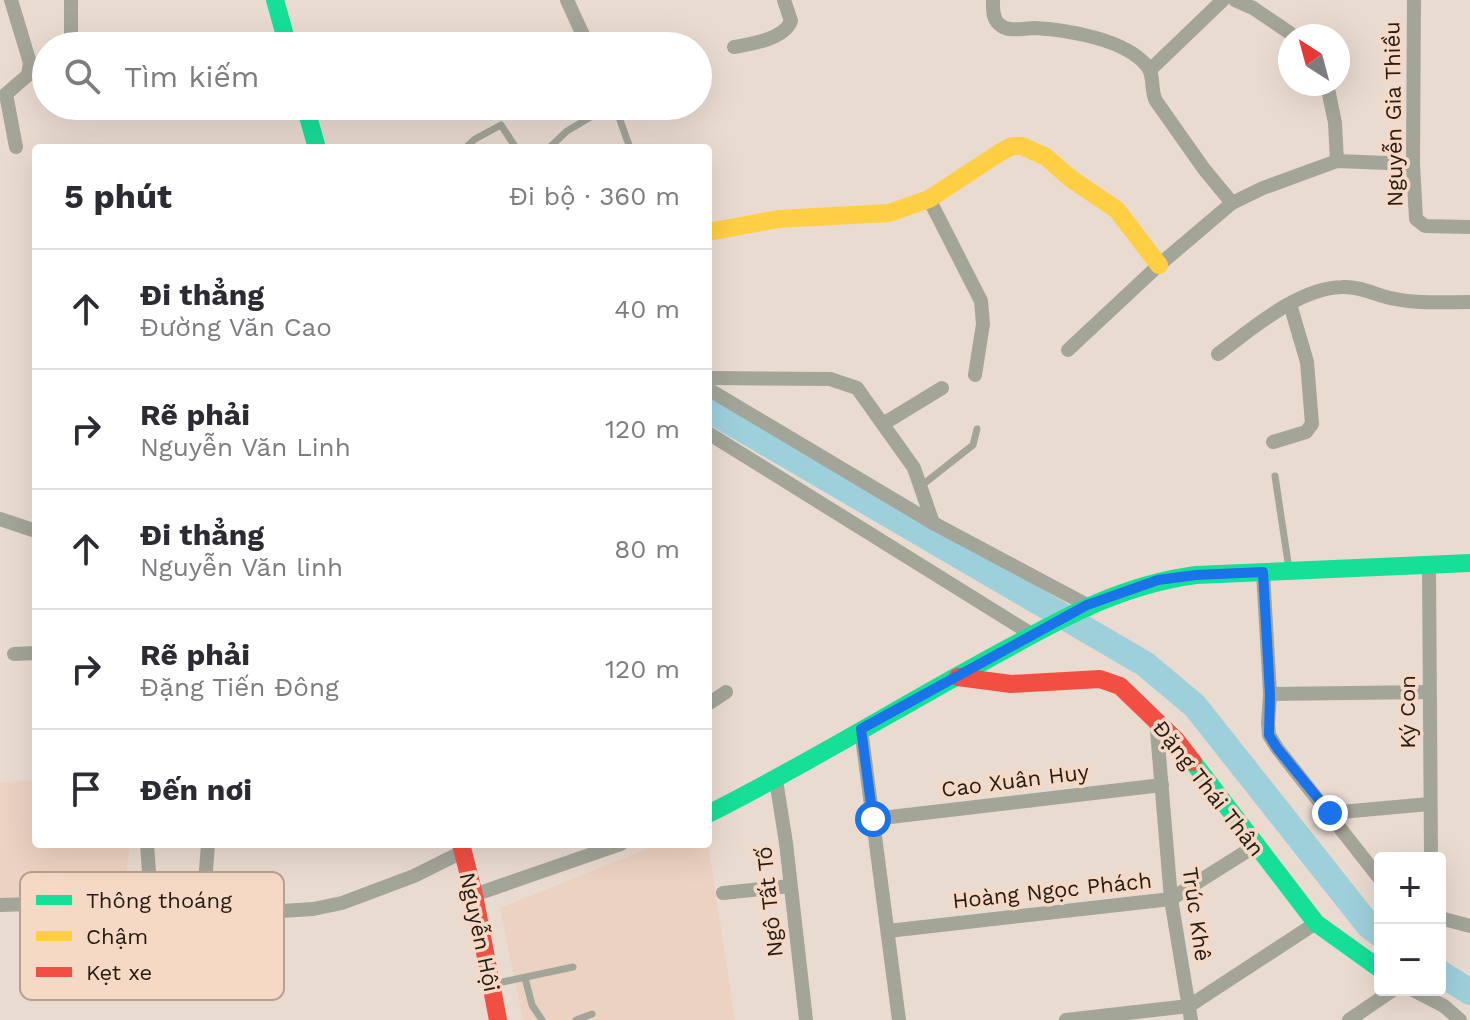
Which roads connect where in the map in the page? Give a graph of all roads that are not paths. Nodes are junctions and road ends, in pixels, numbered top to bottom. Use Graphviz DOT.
graph roads {
  1 [pos="11,0"];
  2 [pos="71,0"];
  3 [pos="275,0"];
  4 [pos="567,0"];
  5 [pos="784,0"];
  6 [pos="993,0"];
  7 [pos="1223,0"];
  8 [pos="1235,0"];
  9 [pos="1414,0"];
  10 [pos="1278,25"];
  11 [pos="71,32"];
  12 [pos="284,32"];
  13 [pos="582,32"];
  14 [pos="734,47"];
  15 [pos="1150,70"];
  16 [pos="1329,96"];
  17 [pos="309,120"];
  18 [pos="587,120"];
  19 [pos="618,120"];
  20 [pos="316,144"];
  21 [pos="469,144"];
  22 [pos="513,144"];
  23 [pos="553,144"];
  24 [pos="628,144"];
  25 [pos="16,147"];
  26 [pos="1337,161"];
  27 [pos="1413,164"];
  28 [pos="929,199"];
  29 [pos="1232,203"];
  30 [pos="1470,227"];
  31 [pos="712,231"];
  32 [pos="1159,265"];
  33 [pos="1470,302"];
  34 [pos="1290,304"];
  35 [pos="1068,350"];
  36 [pos="1218,354"];
  37 [pos="975,375"];
  38 [pos="712,378"];
  39 [pos="942,388"];
  40 [pos="712,391"];
  41 [pos="883,424"];
  42 [pos="977,429"];
  43 [pos="712,435"];
  44 [pos="1273,442"];
  45 [pos="1275,476"];
  46 [pos="919,487"];
  47 [pos="0,519"];
  48 [pos="933,523"];
  49 [pos="32,530"];
  50 [pos="1470,563"];
  51 [pos="1429,565"];
  52 [pos="1289,571"];
  53 [pos="1263,572"];
  54 [pos="1087,605"];
  55 [pos="1033,635"];
  56 [pos="32,653"];
  57 [pos="14,654"];
  58 [pos="958,677"];
  59 [pos="726,692"];
  60 [pos="1429,692"];
  61 [pos="1270,694"];
  62 [pos="712,701"];
  63 [pos="1155,717"];
  64 [pos="861,729"];
  65 [pos="776,780"];
  66 [pos="1162,785"];
  67 [pos="1429,804"];
  68 [pos="712,812"];
  69 [pos="1330,813"];
  70 [pos="873,819"];
  71 [pos="1255,846"];
  72 [pos="147,848"];
  73 [pos="208,848"];
  74 [pos="462,848"];
  75 [pos="609,848"];
  76 [pos="1431,852"];
  77 [pos="1374,871"];
  78 [pos="149,872"];
  79 [pos="206,872"];
  80 [pos="790,886"];
  81 [pos="723,893"];
  82 [pos="474,895"];
  83 [pos="1171,899"];
  84 [pos="20,904"];
  85 [pos="0,905"];
  86 [pos="284,910"];
  87 [pos="1446,920"];
  88 [pos="1316,923"];
  89 [pos="1470,926"];
  90 [pos="888,931"];
  91 [pos="1374,965"];
  92 [pos="573,967"];
  93 [pos="525,978"];
  94 [pos="491,984"];
  95 [pos="1384,996"];
  96 [pos="1425,996"];
  97 [pos="1190,1013"];
  98 [pos="592,1014"];
  99 [pos="498,1020"];
  100 [pos="542,1020"];
  101 [pos="576,1020"];
  102 [pos="806,1020"];
  103 [pos="899,1020"];
  104 [pos="1066,1020"];
  105 [pos="1349,1020"];
  106 [pos="1460,1020"];
  1 -- 25 [label="street"];
  2 -- 11 [label="street"];
  3 -- 12 [label="street"];
  4 -- 13 [label="street"];
  5 -- 14 [label="street"];
  6 -- 15 [label="street"];
  7 -- 15 [label="street"];
  8 -- 10 [label="street"];
  9 -- 27 [label="street, Nguyễn Gia Thiều"];
  15 -- 29 [label="street"];
  16 -- 26 [label="street"];
  17 -- 20 [label="street"];
  18 -- 23 [label="lane"];
  19 -- 24 [label="lane"];
  21 -- 22 [label="lane"];
  26 -- 27 [label="street"];
  26 -- 29 [label="street"];
  27 -- 30 [label="street, Nguyễn Gia Thiều"];
  28 -- 31 [label="street"];
  28 -- 32 [label="street"];
  28 -- 37 [label="street"];
  29 -- 32 [label="street"];
  32 -- 35 [label="street"];
  33 -- 34 [label="street"];
  34 -- 36 [label="street"];
  34 -- 44 [label="street"];
  38 -- 41 [label="street"];
  39 -- 41 [label="street"];
  40 -- 48 [label="street"];
  41 -- 46 [label="street"];
  42 -- 46 [label="lane"];
  43 -- 55 [label="street"];
  45 -- 52 [label="lane"];
  46 -- 48 [label="street"];
  47 -- 49 [label="street"];
  48 -- 54 [label="street"];
  50 -- 51 [label="street"];
  51 -- 52 [label="street"];
  51 -- 60 [label="street, Ký Con"];
  52 -- 53 [label="street"];
  53 -- 54 [label="street"];
  53 -- 61 [label="street"];
  54 -- 55 [label="street"];
  55 -- 58 [label="street"];
  56 -- 57 [label="street"];
  58 -- 63 [label="street, Đặng Thái Thân"];
  58 -- 64 [label="street"];
  59 -- 62 [label="street"];
  60 -- 61 [label="street"];
  60 -- 67 [label="street, Ký Con"];
  61 -- 69 [label="street"];
  63 -- 66 [label="street, Trúc Khê"];
  63 -- 71 [label="street, Đặng Thái Thân"];
  64 -- 65 [label="street"];
  64 -- 70 [label="street"];
  65 -- 68 [label="street"];
  65 -- 80 [label="street, Ngô Tất Tố"];
  66 -- 70 [label="street, Cao Xuân Huy"];
  66 -- 83 [label="street, Trúc Khê"];
  67 -- 69 [label="street"];
  67 -- 76 [label="street, Ký Con"];
  69 -- 77 [label="street"];
  70 -- 90 [label="street"];
  71 -- 83 [label="street, Hoàng Ngọc Phách"];
  71 -- 88 [label="street, Đặng Thái Thân"];
  72 -- 78 [label="street"];
  73 -- 79 [label="street"];
  74 -- 82 [label="street, Nguyễn Hội"];
  74 -- 86 [label="street"];
  75 -- 82 [label="street"];
  80 -- 81 [label="street"];
  80 -- 102 [label="street, Ngô Tất Tố"];
  82 -- 94 [label="street, Nguyễn Hội"];
  83 -- 90 [label="street, Hoàng Ngọc Phách"];
  83 -- 97 [label="street, Trúc Khê"];
  84 -- 85 [label="street"];
  87 -- 89 [label="street"];
  88 -- 91 [label="street, Đặng Thái Thân"];
  88 -- 97 [label="street"];
  90 -- 103 [label="street"];
  92 -- 93 [label="lane"];
  93 -- 94 [label="lane"];
  93 -- 100 [label="lane"];
  94 -- 99 [label="street, Nguyễn Hội"];
  95 -- 105 [label="street"];
  96 -- 106 [label="street"];
  97 -- 104 [label="street"];
  98 -- 101 [label="lane"];
}
